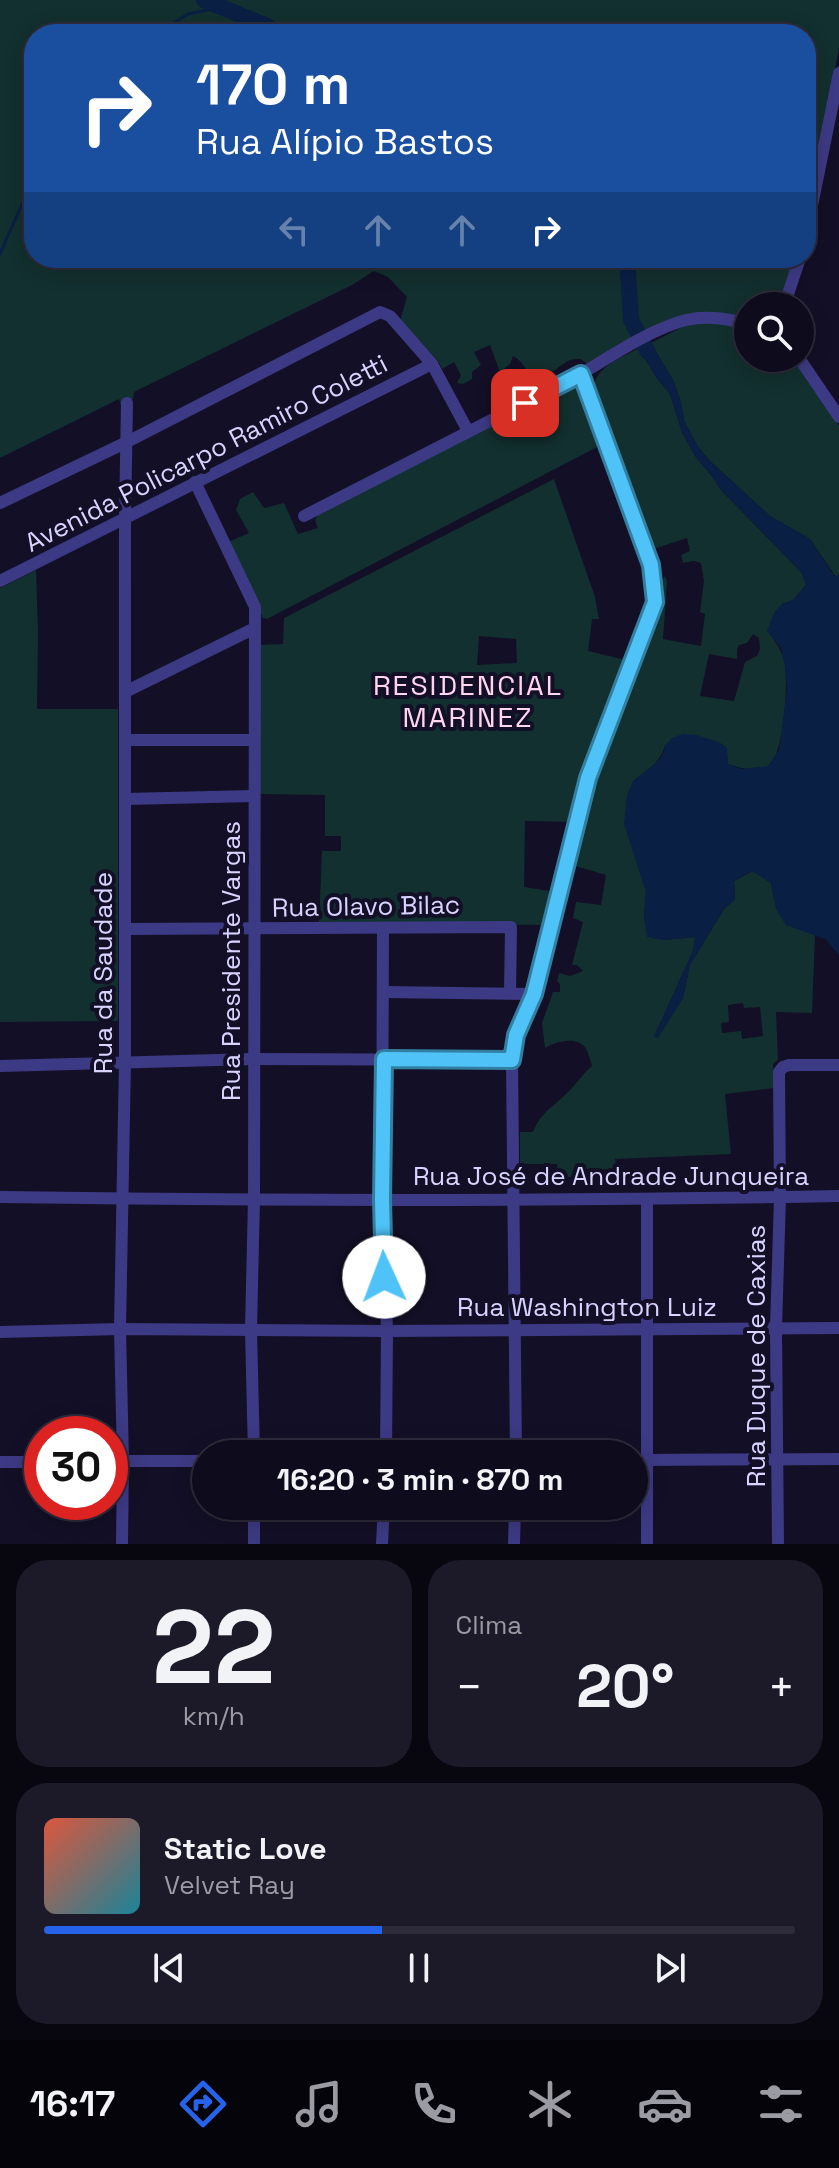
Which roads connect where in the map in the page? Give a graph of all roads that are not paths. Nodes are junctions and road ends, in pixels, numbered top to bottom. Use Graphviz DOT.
graph roads {
  1 [pos="839,73"];
  2 [pos="816,186"];
  3 [pos="797,268"];
  4 [pos="789,292"];
  5 [pos="734,320"];
  6 [pos="432,364"];
  7 [pos="808,372"];
  8 [pos="581,374"];
  9 [pos="127,403"];
  10 [pos="839,417"];
  11 [pos="468,431"];
  12 [pos="127,442"];
  13 [pos="195,482"];
  14 [pos="0,503"];
  15 [pos="304,516"];
  16 [pos="125,518"];
  17 [pos="0,581"];
  18 [pos="255,628"];
  19 [pos="125,692"];
  20 [pos="125,740"];
  21 [pos="254,740"];
  22 [pos="254,796"];
  23 [pos="125,799"];
  24 [pos="383,928"];
  25 [pos="125,929"];
  26 [pos="253,929"];
  27 [pos="384,992"];
  28 [pos="510,993"];
  29 [pos="534,994"];
  30 [pos="253,1059"];
  31 [pos="384,1059"];
  32 [pos="512,1060"];
  33 [pos="125,1062"];
  34 [pos="839,1065"];
  35 [pos="0,1066"];
  36 [pos="839,1196"];
  37 [pos="0,1197"];
  38 [pos="780,1197"];
  39 [pos="123,1199"];
  40 [pos="254,1199"];
  41 [pos="515,1199"];
  42 [pos="647,1199"];
  43 [pos="382,1200"];
  44 [pos="776,1328"];
  45 [pos="839,1328"];
  46 [pos="120,1329"];
  47 [pos="514,1329"];
  48 [pos="648,1329"];
  49 [pos="251,1330"];
  50 [pos="387,1331"];
  51 [pos="0,1332"];
  52 [pos="118,1416"];
  53 [pos="254,1440"];
  54 [pos="386,1440"];
  55 [pos="516,1440"];
  56 [pos="641,1440"];
  57 [pos="776,1459"];
  58 [pos="839,1459"];
  59 [pos="648,1460"];
  60 [pos="128,1461"];
  61 [pos="192,1461"];
  62 [pos="0,1462"];
  63 [pos="24,1462"];
  64 [pos="121,1520"];
  65 [pos="254,1520"];
  66 [pos="383,1520"];
  67 [pos="515,1520"];
  68 [pos="645,1520"];
  69 [pos="122,1544"];
  70 [pos="254,1544"];
  71 [pos="382,1544"];
  72 [pos="514,1544"];
  73 [pos="647,1544"];
  74 [pos="778,1544"];
  1 -- 2 [label="street"];
  3 -- 4 [label="street"];
  5 -- 8 [label="street"];
  6 -- 11 [label="street"];
  6 -- 12 [label="street"];
  6 -- 13 [label="street, Avenida Policarpo Ramiro Coletti"];
  7 -- 10 [label="street"];
  8 -- 11 [label="street"];
  8 -- 29 [label="street"];
  9 -- 12 [label="street, Rua da Saudade"];
  11 -- 15 [label="street"];
  12 -- 14 [label="street"];
  12 -- 16 [label="street, Rua da Saudade"];
  13 -- 16 [label="street, Avenida Policarpo Ramiro Coletti"];
  13 -- 18 [label="street, Rua Presidente Vargas"];
  16 -- 17 [label="street, Avenida Policarpo Ramiro Coletti"];
  16 -- 19 [label="street, Rua da Saudade"];
  18 -- 19 [label="street"];
  18 -- 21 [label="street, Rua Presidente Vargas"];
  19 -- 20 [label="street, Rua da Saudade"];
  20 -- 21 [label="street"];
  20 -- 23 [label="street, Rua da Saudade"];
  21 -- 22 [label="street, Rua Presidente Vargas"];
  22 -- 23 [label="street"];
  22 -- 26 [label="street, Rua Presidente Vargas"];
  23 -- 25 [label="street, Rua da Saudade"];
  24 -- 26 [label="street, Rua Olavo Bilac"];
  24 -- 27 [label="street"];
  24 -- 28 [label="street, Rua Olavo Bilac"];
  25 -- 26 [label="street, Rua Olavo Bilac"];
  25 -- 33 [label="street, Rua da Saudade"];
  26 -- 30 [label="street, Rua Presidente Vargas"];
  27 -- 28 [label="street"];
  27 -- 31 [label="street"];
  28 -- 29 [label="street"];
  29 -- 32 [label="street"];
  30 -- 31 [label="street"];
  30 -- 33 [label="street"];
  30 -- 40 [label="street, Rua Presidente Vargas"];
  31 -- 32 [label="street"];
  31 -- 43 [label="street"];
  32 -- 41 [label="street"];
  33 -- 35 [label="street"];
  33 -- 39 [label="street, Rua da Saudade"];
  34 -- 38 [label="street, Rua Duque de Caxias"];
  36 -- 38 [label="street, Rua José de Andrade Junqueira"];
  37 -- 39 [label="street, Rua José de Andrade Junqueira"];
  38 -- 42 [label="street, Rua José de Andrade Junqueira"];
  38 -- 44 [label="street, Rua Duque de Caxias"];
  39 -- 40 [label="street, Rua José de Andrade Junqueira"];
  39 -- 46 [label="street, Rua da Saudade"];
  40 -- 43 [label="street, Rua José de Andrade Junqueira"];
  40 -- 49 [label="street, Rua Presidente Vargas"];
  41 -- 42 [label="street, Rua José de Andrade Junqueira"];
  41 -- 43 [label="street, Rua José de Andrade Junqueira"];
  41 -- 47 [label="street"];
  42 -- 48 [label="street"];
  43 -- 50 [label="street"];
  44 -- 45 [label="street, Rua Washington Luiz"];
  44 -- 48 [label="street, Rua Washington Luiz"];
  44 -- 57 [label="street, Rua Duque de Caxias"];
  46 -- 49 [label="street, Rua Washington Luiz"];
  46 -- 51 [label="street, Rua Washington Luiz"];
  46 -- 52 [label="street, Rua da Saudade"];
  47 -- 48 [label="street, Rua Washington Luiz"];
  47 -- 50 [label="street, Rua Washington Luiz"];
  47 -- 55 [label="street"];
  48 -- 56 [label="street"];
  49 -- 50 [label="street, Rua Washington Luiz"];
  49 -- 53 [label="street, Rua Presidente Vargas"];
  50 -- 54 [label="street"];
  57 -- 58 [label="street"];
  57 -- 59 [label="street"];
  57 -- 74 [label="street, Rua Duque de Caxias"];
  60 -- 61 [label="street"];
  62 -- 63 [label="street"];
  64 -- 69 [label="street, Rua da Saudade"];
  65 -- 70 [label="street"];
  66 -- 71 [label="street"];
  67 -- 72 [label="street"];
  68 -- 73 [label="street"];
}
